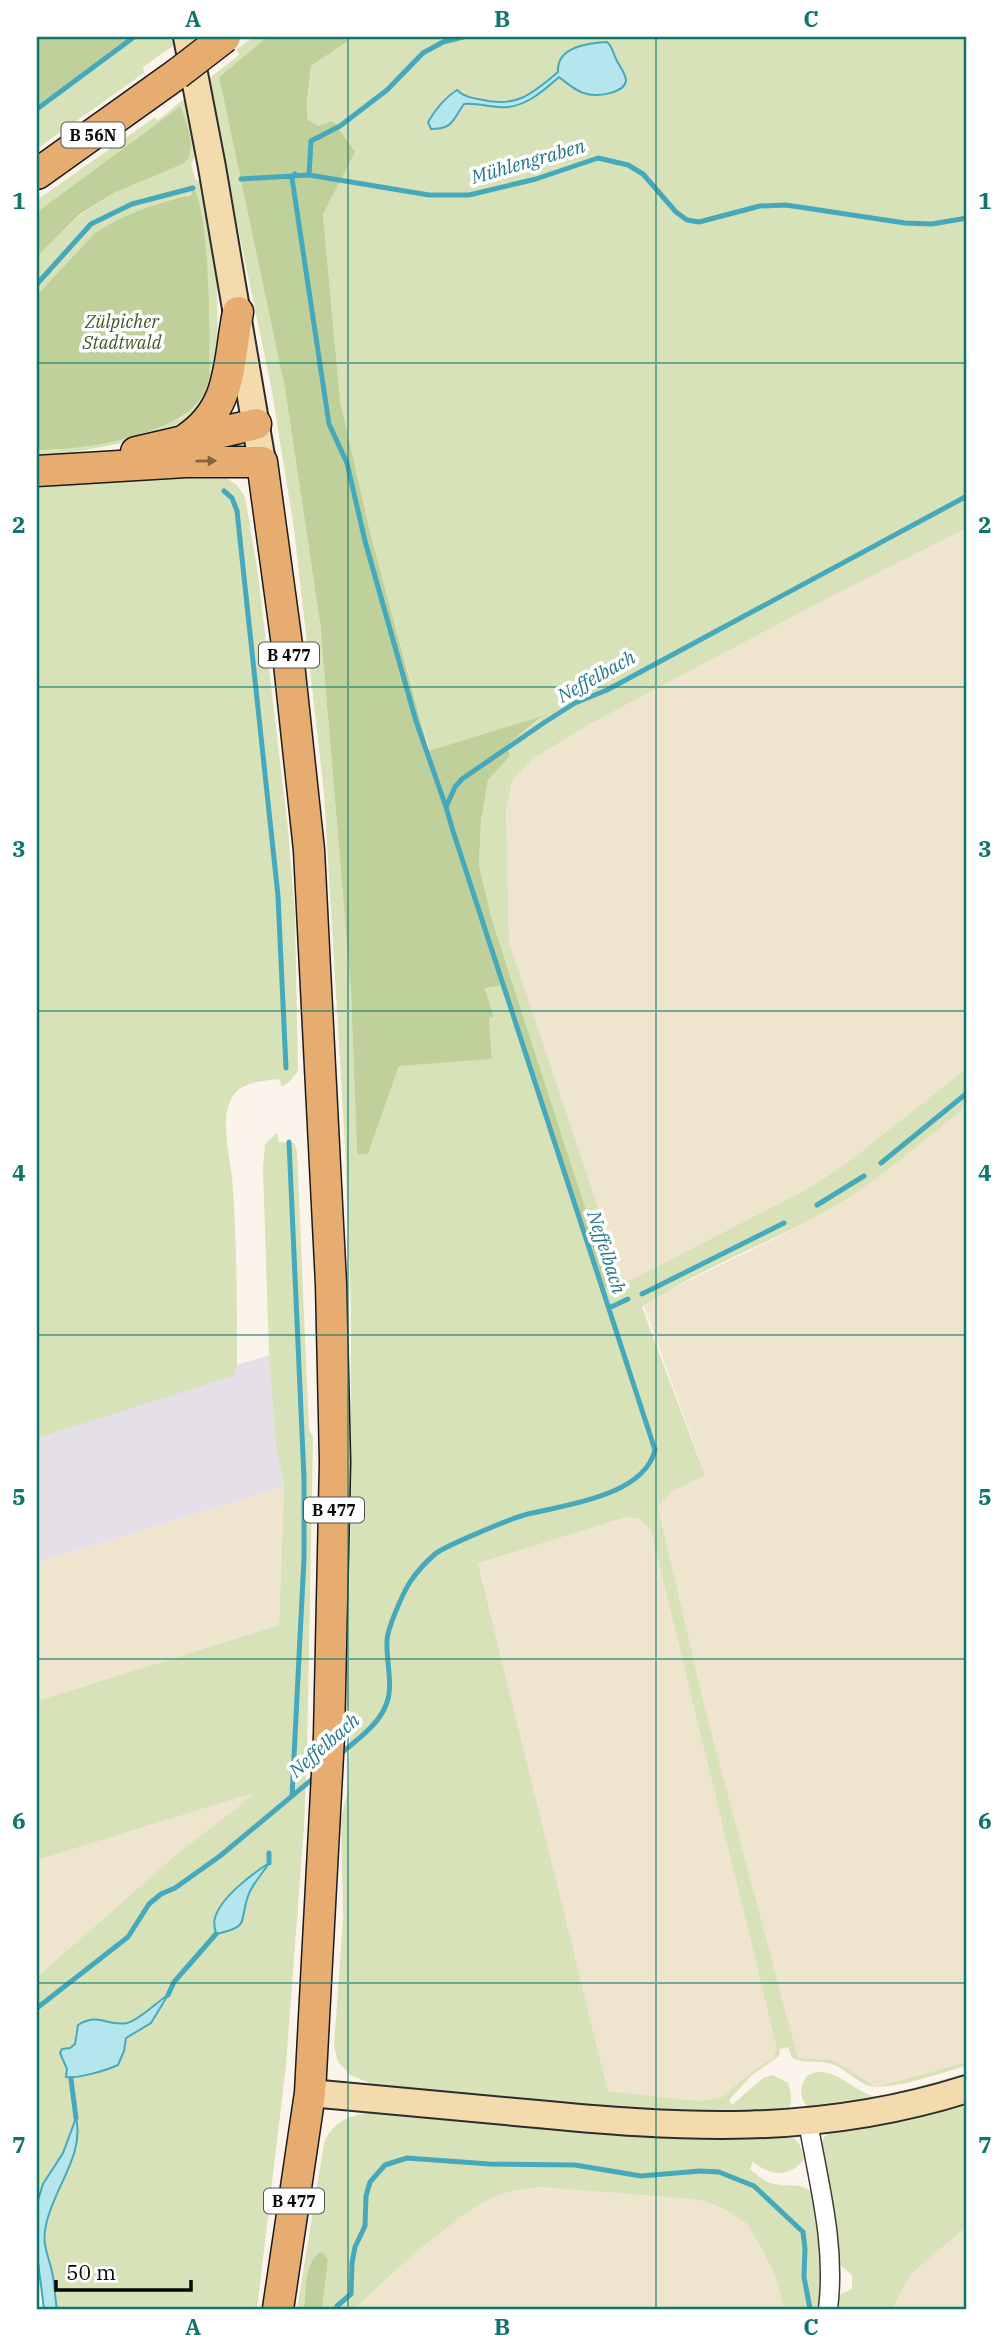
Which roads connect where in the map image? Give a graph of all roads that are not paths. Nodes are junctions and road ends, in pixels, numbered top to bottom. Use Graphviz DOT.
graph roads {
  1 [pos="187,37"];
  2 [pos="225,37"];
  3 [pos="37,174"];
  4 [pos="238,312"];
  5 [pos="256,424"];
  6 [pos="185,439"];
  7 [pos="262,461"];
  8 [pos="50,471"];
  9 [pos="967,2089"];
  10 [pos="310,2093"];
  11 [pos="808,2122"];
  12 [pos="278,2309"];
  13 [pos="828,2309"];
  1 -- 4 [label="street"];
  2 -- 3 [label="main road, B 56N, bridge"];
  4 -- 5 [label="street"];
  4 -- 6 [label="main road"];
  5 -- 6 [label="main road"];
  5 -- 7 [label="street"];
  6 -- 8 [label="main road"];
  8 -- 7 [label="main road, one-way"];
  7 -- 10 [label="main road, B 477"];
  9 -- 11 [label="street"];
  10 -- 11 [label="street"];
  10 -- 12 [label="main road, B 477"];
  11 -- 13 [label="street"];
}
